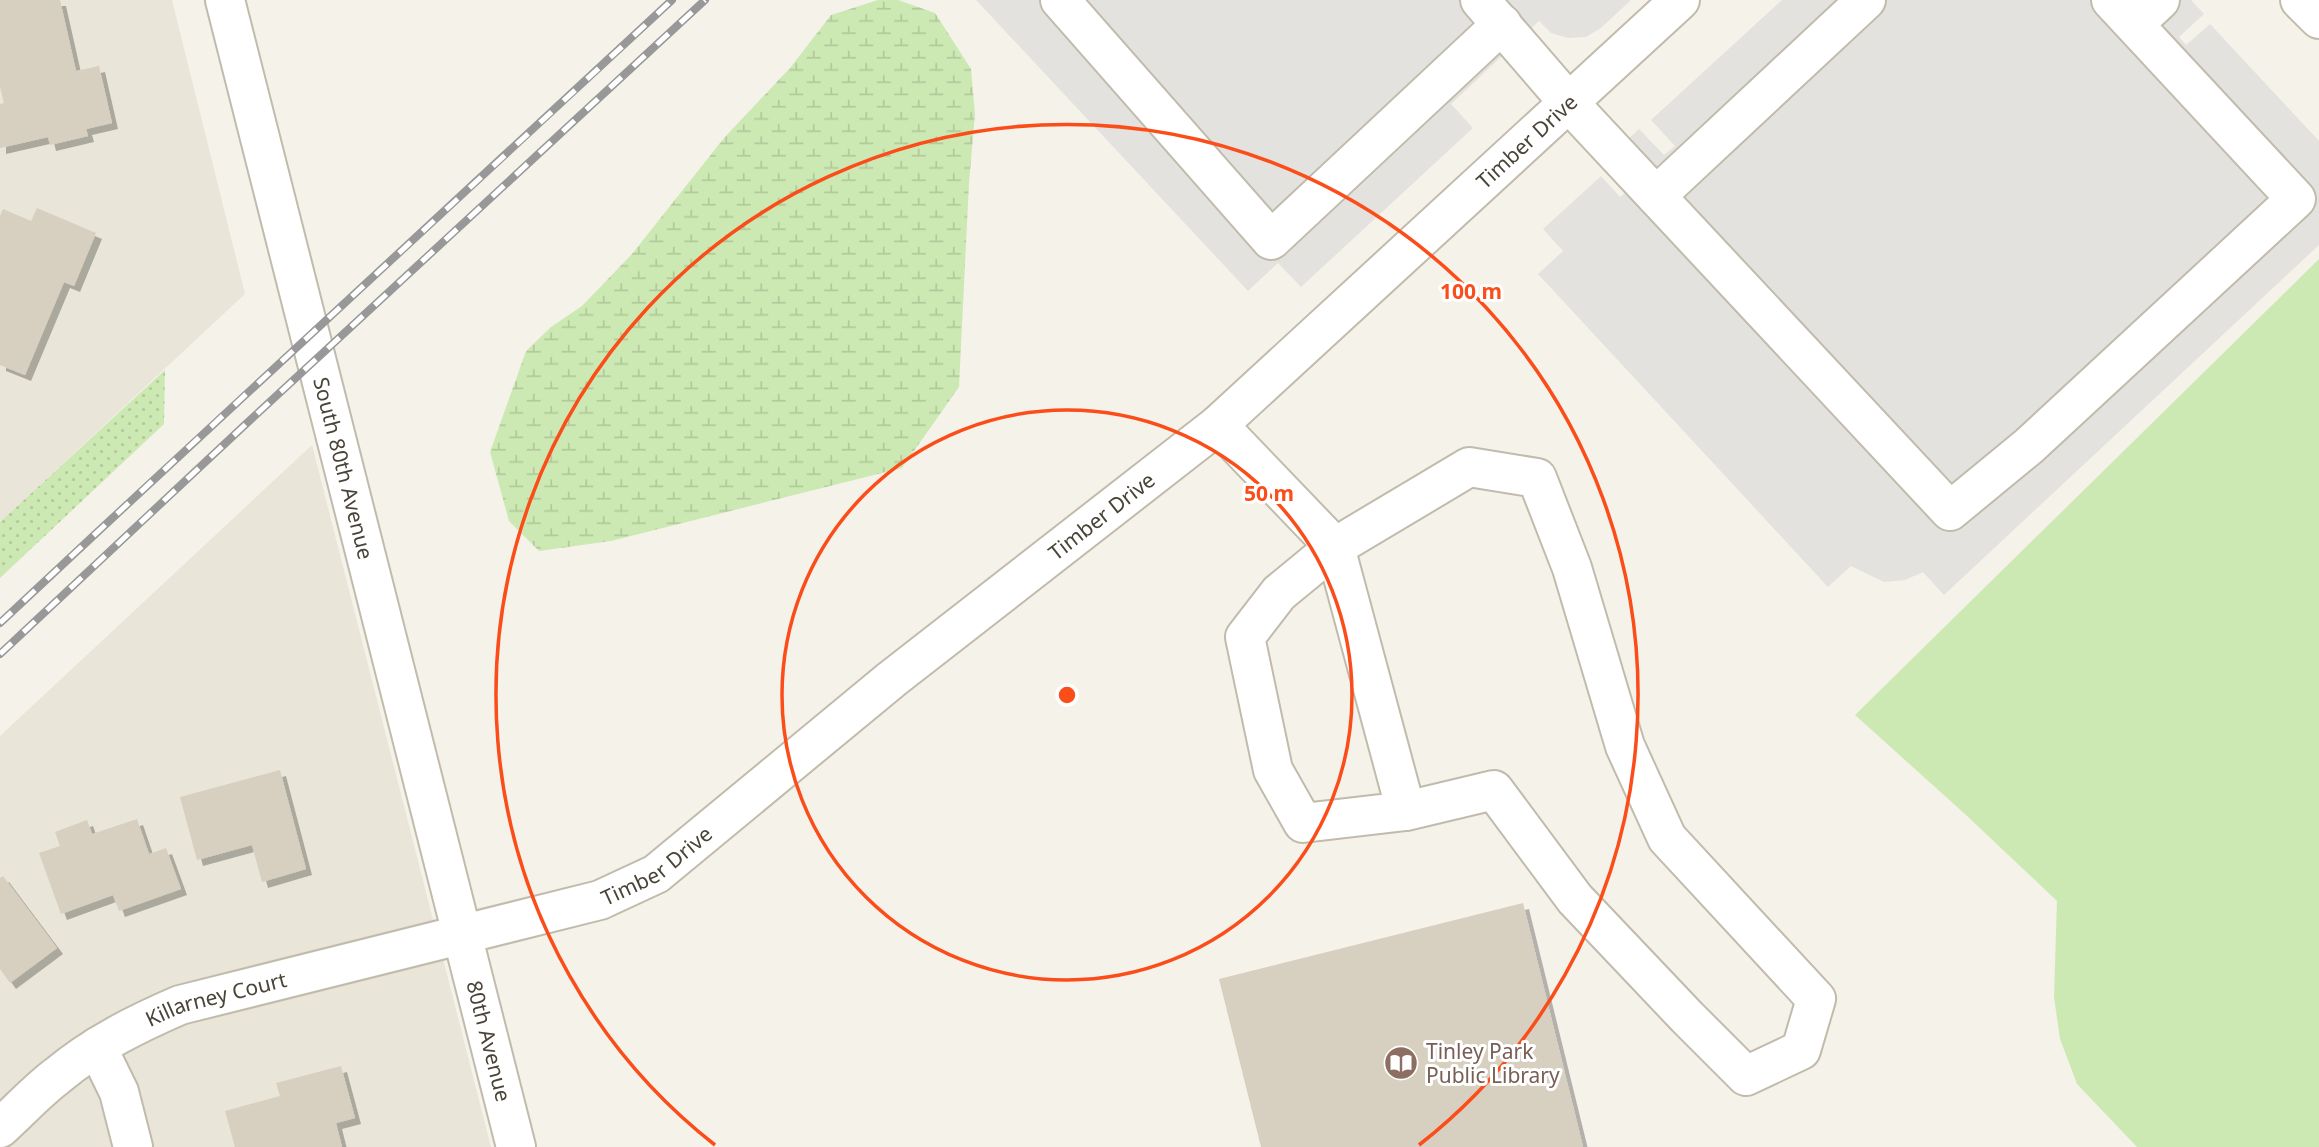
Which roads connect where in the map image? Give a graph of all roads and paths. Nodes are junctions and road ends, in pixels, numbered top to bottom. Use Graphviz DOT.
graph roads {
  1 [pos="225,0"];
  2 [pos="1060,0"];
  3 [pos="1681,0"];
  4 [pos="1867,0"];
  5 [pos="2300,0"];
  6 [pos="2135,8"];
  7 [pos="1491,12"];
  8 [pos="2319,19"];
  9 [pos="1569,103"];
  10 [pos="1656,196"];
  11 [pos="1218,425"];
  12 [pos="1335,547"];
  13 [pos="1406,811"];
  14 [pos="463,935"];
  15 [pos="97,1047"];
  16 [pos="0,1128"];
  17 [pos="133,1147"];
  18 [pos="516,1147"];
  1 -- 14 [label="street, South 80th Avenue"];
  2 -- 7 [label="street"];
  3 -- 9 [label="street, Timber Drive"];
  4 -- 10 [label="street"];
  5 -- 8 [label="street"];
  6 -- 10 [label="street"];
  7 -- 9 [label="street"];
  9 -- 10 [label="street"];
  9 -- 11 [label="street, Timber Drive"];
  11 -- 12 [label="street"];
  11 -- 14 [label="street, Timber Drive"];
  12 -- 13 [label="street"];
  12 -- 13 [label="street"];
  12 -- 13 [label="street"];
  14 -- 15 [label="street, Killarney Court"];
  14 -- 18 [label="street, 80th Avenue"];
  15 -- 16 [label="street, Killarney Court"];
  15 -- 17 [label="street"];
}
